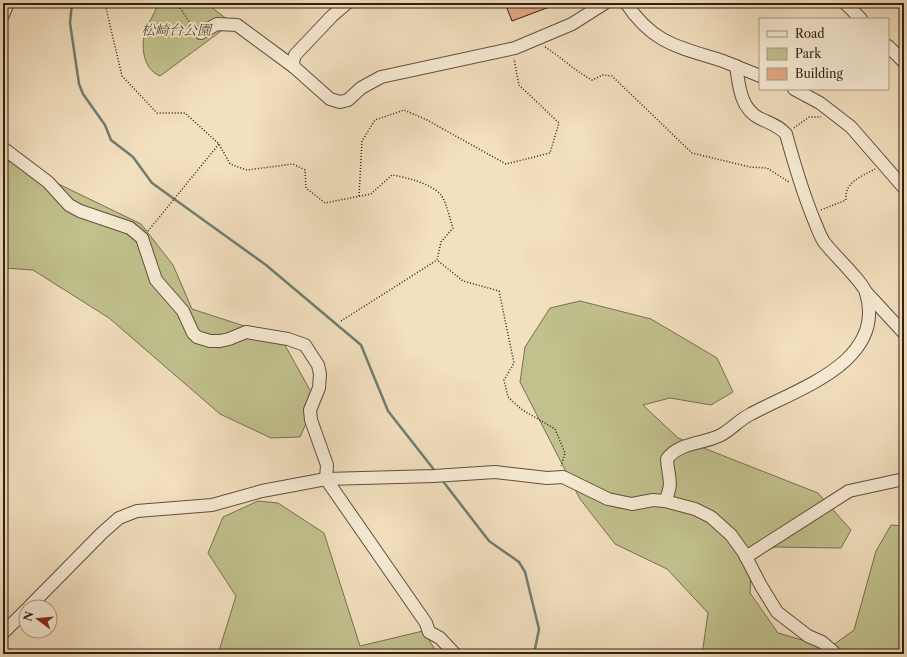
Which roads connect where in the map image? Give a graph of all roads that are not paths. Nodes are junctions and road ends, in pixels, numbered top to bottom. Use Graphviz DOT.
graph roads {
  1 [pos="8,3"];
  2 [pos="347,3"];
  3 [pos="605,3"];
  4 [pos="626,3"];
  5 [pos="845,3"];
  6 [pos="3,15"];
  7 [pos="860,18"];
  8 [pos="201,33"];
  9 [pos="889,47"];
  10 [pos="904,62"];
  11 [pos="736,66"];
  12 [pos="294,67"];
  13 [pos="759,76"];
  14 [pos="796,90"];
  15 [pos="3,148"];
  16 [pos="904,188"];
  17 [pos="866,292"];
  18 [pos="904,333"];
  19 [pos="326,479"];
  20 [pos="904,479"];
  21 [pos="665,501"];
  22 [pos="746,557"];
  23 [pos="37,599"];
  24 [pos="18,618"];
  25 [pos="3,633"];
  26 [pos="455,654"];
  27 [pos="836,654"];
  1 -- 6 [label="street"];
  2 -- 12 [label="street"];
  3 -- 12 [label="street"];
  4 -- 11 [label="street"];
  5 -- 7 [label="street"];
  8 -- 12 [label="street"];
  9 -- 10 [label="street"];
  11 -- 13 [label="street"];
  11 -- 17 [label="street"];
  14 -- 16 [label="street"];
  15 -- 19 [label="street"];
  17 -- 18 [label="street"];
  17 -- 21 [label="street"];
  19 -- 21 [label="street"];
  19 -- 23 [label="street"];
  19 -- 26 [label="street"];
  20 -- 22 [label="street"];
  21 -- 22 [label="street"];
  22 -- 27 [label="street"];
  24 -- 25 [label="street"];
}
